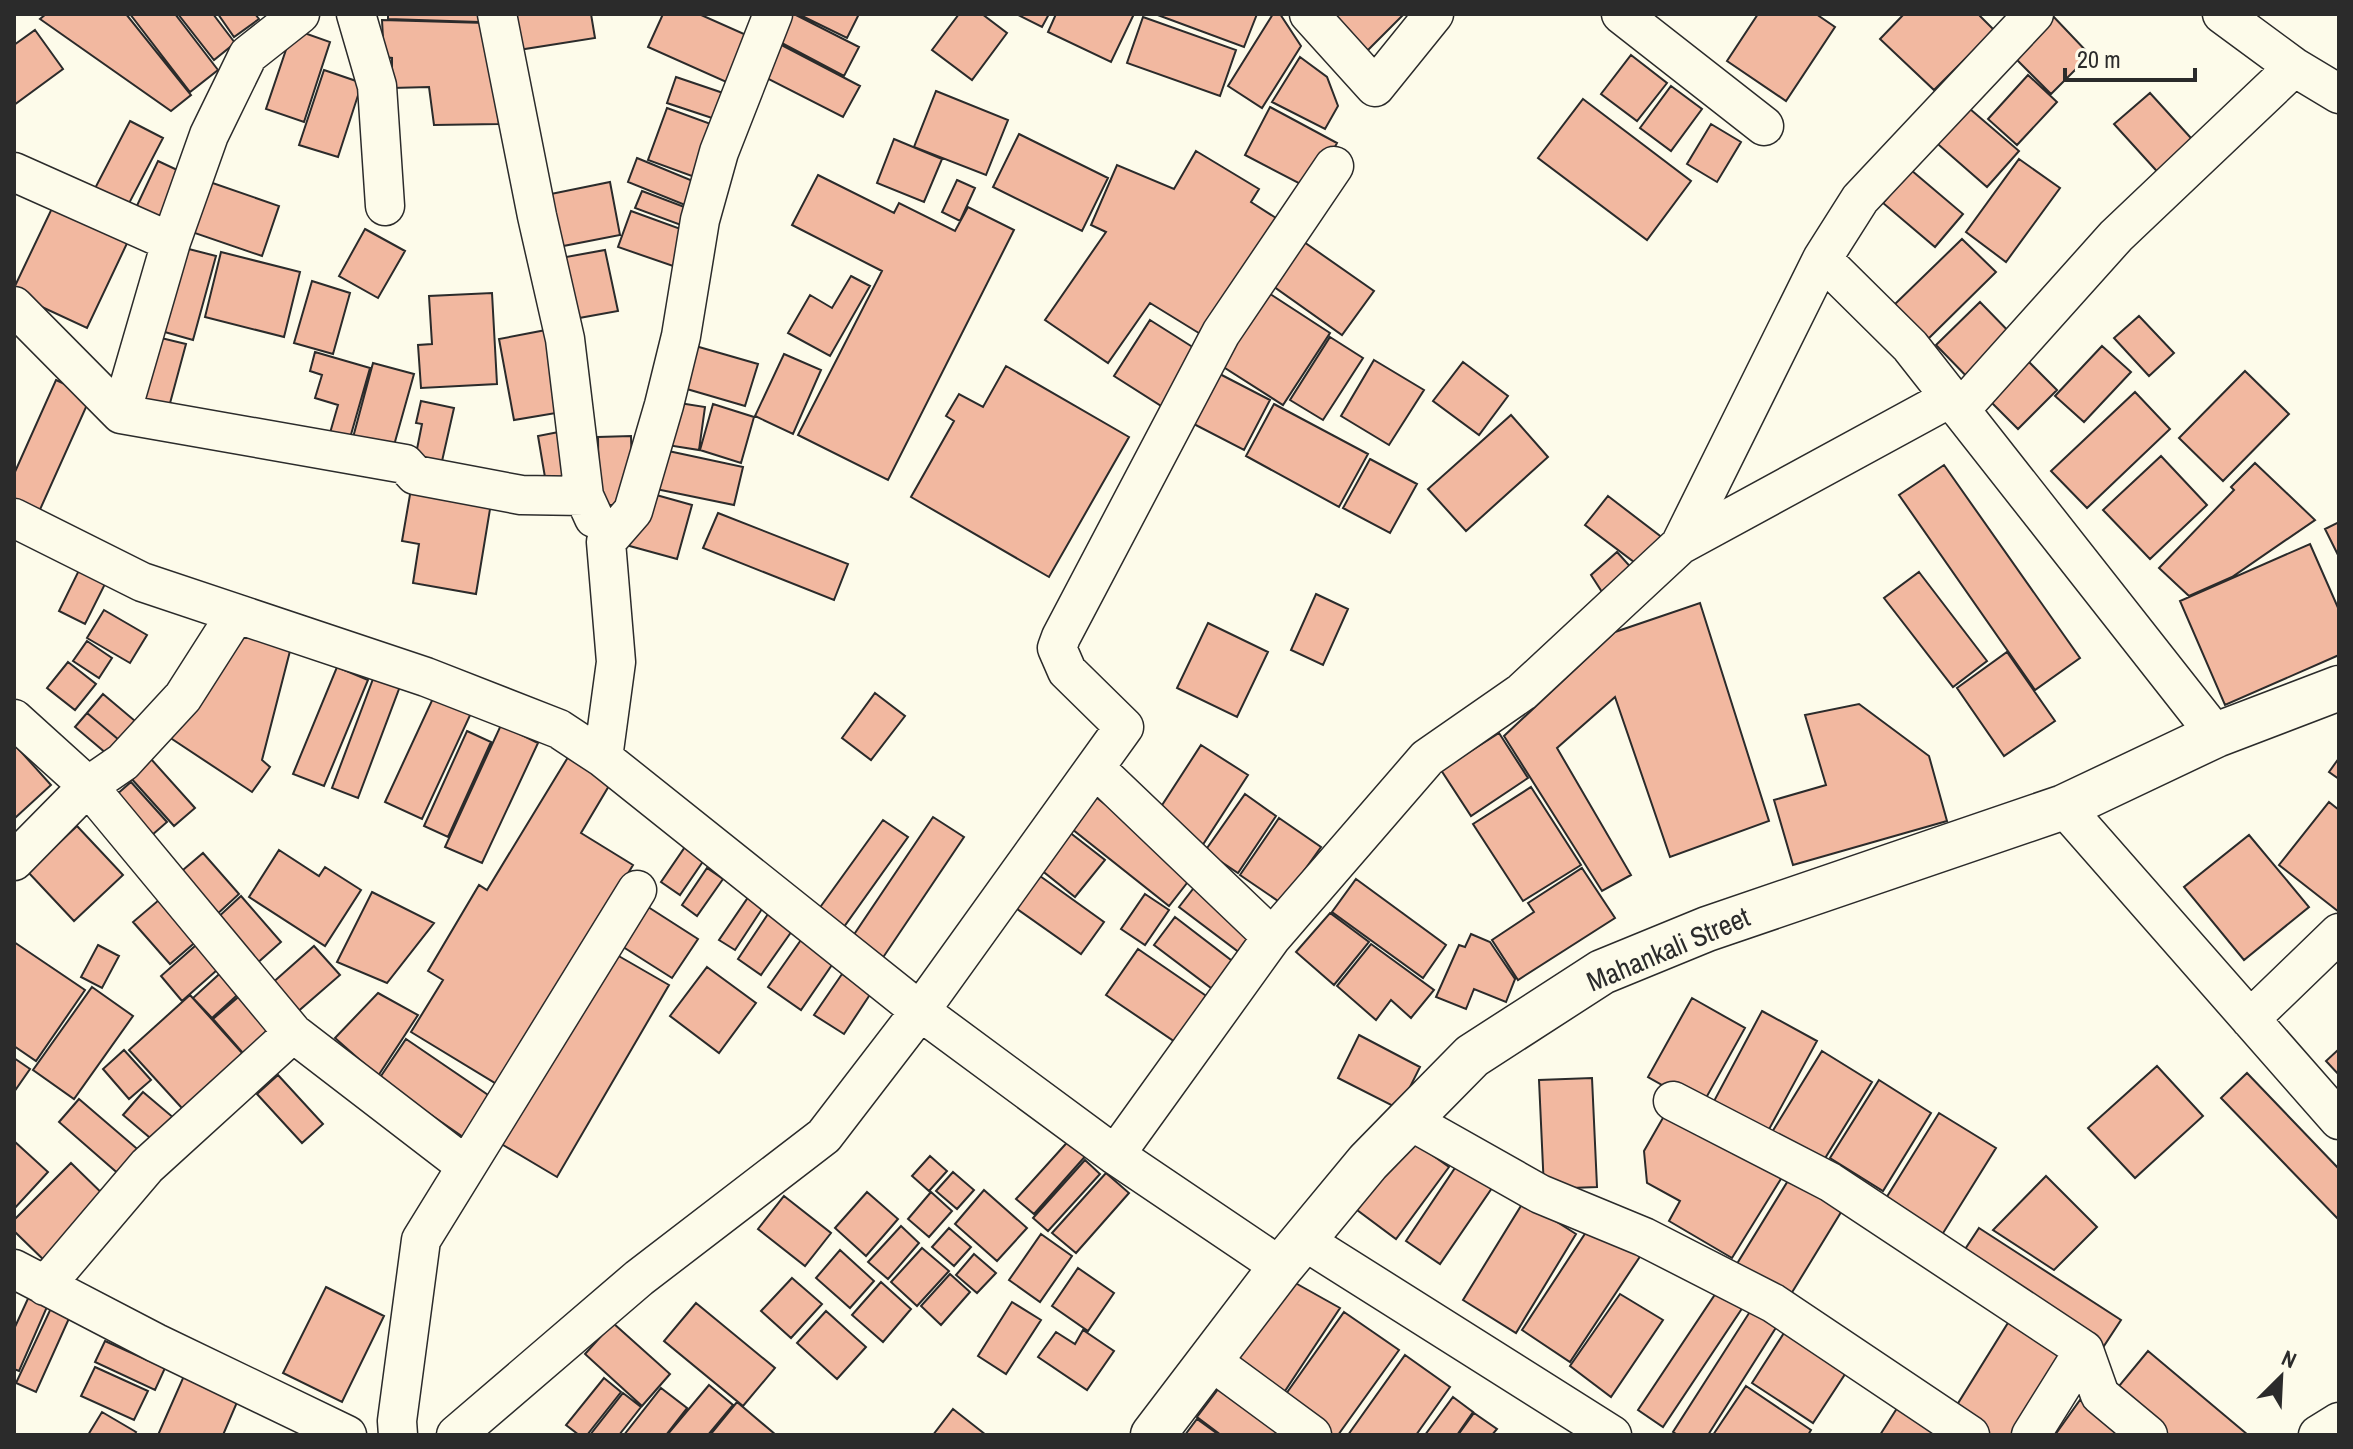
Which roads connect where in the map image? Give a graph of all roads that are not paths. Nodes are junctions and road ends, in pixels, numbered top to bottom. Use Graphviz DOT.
graph roads {
  1 [pos="300,14"];
  2 [pos="356,14"];
  3 [pos="497,14"];
  4 [pos="773,14"];
  5 [pos="1309,14"];
  6 [pos="1434,14"];
  7 [pos="1621,14"];
  8 [pos="2034,14"];
  9 [pos="2222,14"];
  10 [pos="2294,67"];
  11 [pos="2339,94"];
  12 [pos="1764,126"];
  13 [pos="1334,166"];
  14 [pos="14,172"];
  15 [pos="385,206"];
  16 [pos="171,242"];
  17 [pos="1822,259"];
  18 [pos="14,306"];
  19 [pos="1955,404"];
  20 [pos="121,414"];
  21 [pos="584,496"];
  22 [pos="14,518"];
  23 [pos="606,542"];
  24 [pos="1680,545"];
  25 [pos="236,614"];
  26 [pos="2339,688"];
  27 [pos="14,719"];
  28 [pos="2216,735"];
  29 [pos="603,758"];
  30 [pos="1095,768"];
  31 [pos="88,786"];
  32 [pos="2064,807"];
  33 [pos="14,861"];
  34 [pos="637,890"];
  35 [pos="2339,933"];
  36 [pos="1272,937"];
  37 [pos="920,1011"];
  38 [pos="2250,1019"];
  39 [pos="293,1033"];
  40 [pos="1673,1101"];
  41 [pos="1409,1120"];
  42 [pos="2339,1120"];
  43 [pos="1115,1155"];
  44 [pos="466,1166"];
  45 [pos="1292,1254"];
  46 [pos="25,1280"];
  47 [pos="2084,1350"];
  48 [pos="1210,1360"];
  49 [pos="2339,1422"];
  50 [pos="347,1435"];
  51 [pos="398,1435"];
  52 [pos="456,1435"];
  53 [pos="1153,1435"];
  54 [pos="1312,1435"];
  55 [pos="1612,1435"];
  56 [pos="1970,1435"];
  57 [pos="2031,1435"];
  58 [pos="2148,1435"];
  59 [pos="2318,1435"];
  1 -- 16 [label="street"];
  2 -- 15 [label="street"];
  3 -- 21 [label="street"];
  4 -- 23 [label="street"];
  5 -- 6 [label="street"];
  7 -- 12 [label="street"];
  8 -- 17 [label="street"];
  9 -- 10 [label="street"];
  10 -- 11 [label="street"];
  10 -- 19 [label="street"];
  13 -- 30 [label="street"];
  14 -- 16 [label="street"];
  16 -- 20 [label="street"];
  17 -- 19 [label="street"];
  17 -- 24 [label="street"];
  18 -- 20 [label="street"];
  19 -- 24 [label="street"];
  19 -- 28 [label="street"];
  20 -- 21 [label="street"];
  21 -- 23 [label="street"];
  22 -- 25 [label="street"];
  23 -- 29 [label="street"];
  24 -- 36 [label="street"];
  25 -- 29 [label="street"];
  25 -- 31 [label="street"];
  26 -- 28 [label="street, Mahankali Street"];
  27 -- 31 [label="street"];
  28 -- 32 [label="street, Mahankali Street"];
  29 -- 37 [label="street"];
  30 -- 36 [label="street"];
  30 -- 37 [label="street"];
  31 -- 33 [label="street"];
  31 -- 39 [label="street"];
  32 -- 38 [label="street"];
  32 -- 41 [label="street, Mahankali Street"];
  34 -- 44 [label="street"];
  35 -- 38 [label="street"];
  36 -- 43 [label="street"];
  37 -- 43 [label="street"];
  37 -- 52 [label="street"];
  38 -- 42 [label="street"];
  39 -- 44 [label="street"];
  39 -- 46 [label="street"];
  40 -- 47 [label="street"];
  41 -- 45 [label="street, Mahankali Street"];
  41 -- 56 [label="street"];
  43 -- 45 [label="street"];
  44 -- 51 [label="street"];
  45 -- 48 [label="street, Mahankali Street"];
  45 -- 55 [label="street"];
  46 -- 50 [label="street"];
  47 -- 57 [label="street"];
  47 -- 58 [label="street"];
  48 -- 53 [label="street, Mahankali Street"];
  48 -- 54 [label="street"];
  49 -- 59 [label="street"];
}
